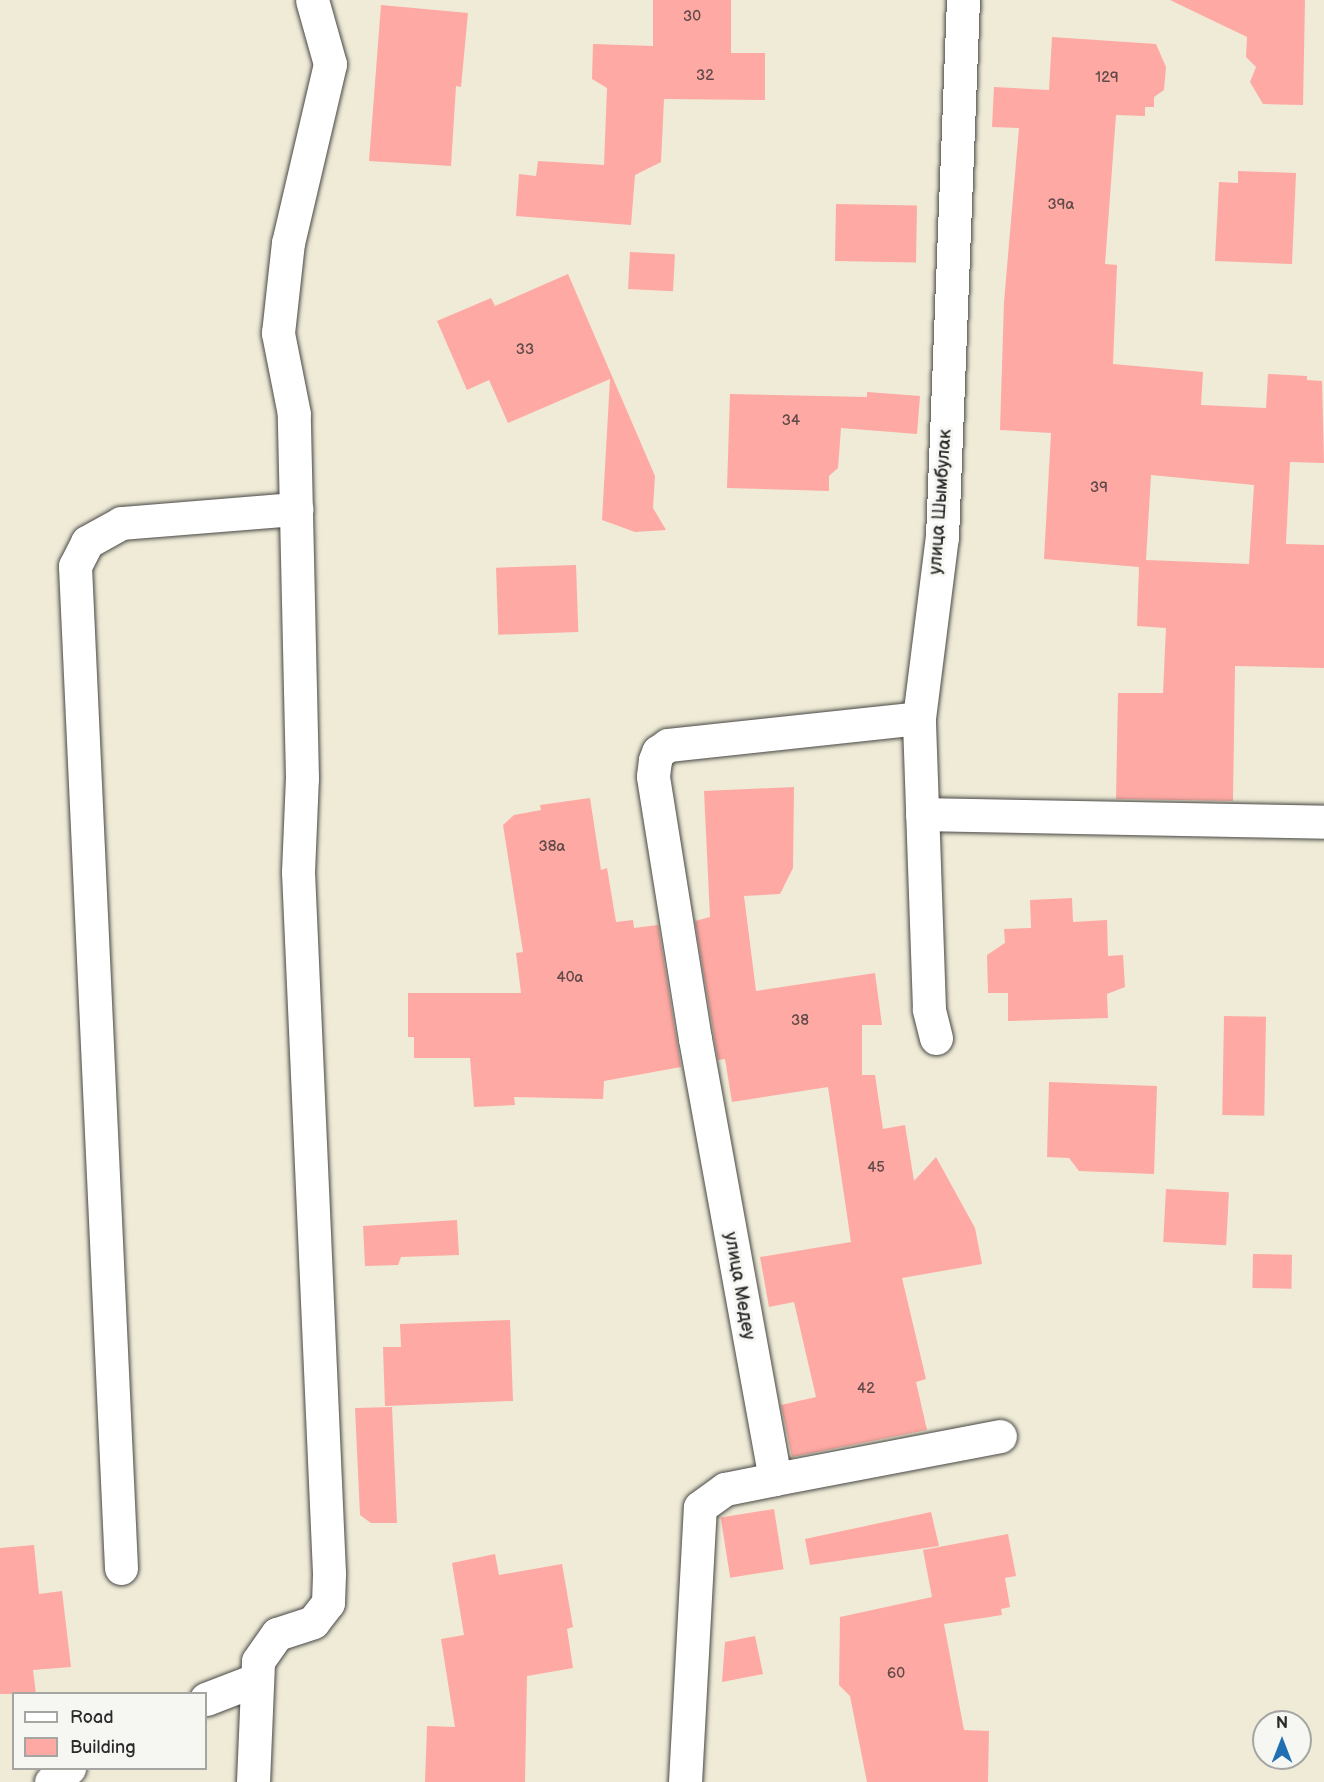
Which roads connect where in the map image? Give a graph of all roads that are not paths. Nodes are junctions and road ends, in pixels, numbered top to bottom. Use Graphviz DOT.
graph roads {
  1 [pos="312,0"];
  2 [pos="963,0"];
  3 [pos="296,509"];
  4 [pos="919,718"];
  5 [pos="922,814"];
  6 [pos="1324,822"];
  7 [pos="936,1038"];
  8 [pos="1000,1436"];
  9 [pos="775,1479"];
  10 [pos="121,1568"];
  11 [pos="255,1680"];
  12 [pos="207,1699"];
  13 [pos="66,1770"];
  14 [pos="51,1782"];
  15 [pos="253,1782"];
  16 [pos="686,1782"];
  1 -- 3 [label="street"];
  2 -- 4 [label="street, улица Шымбулак"];
  3 -- 10 [label="street"];
  3 -- 11 [label="street"];
  4 -- 5 [label="street, улица Шымбулак"];
  4 -- 9 [label="street, улица Медеу"];
  5 -- 6 [label="street"];
  5 -- 7 [label="street, улица Шымбулак"];
  8 -- 9 [label="street"];
  9 -- 16 [label="street"];
  11 -- 12 [label="street"];
  11 -- 15 [label="street"];
  13 -- 14 [label="street"];
}
